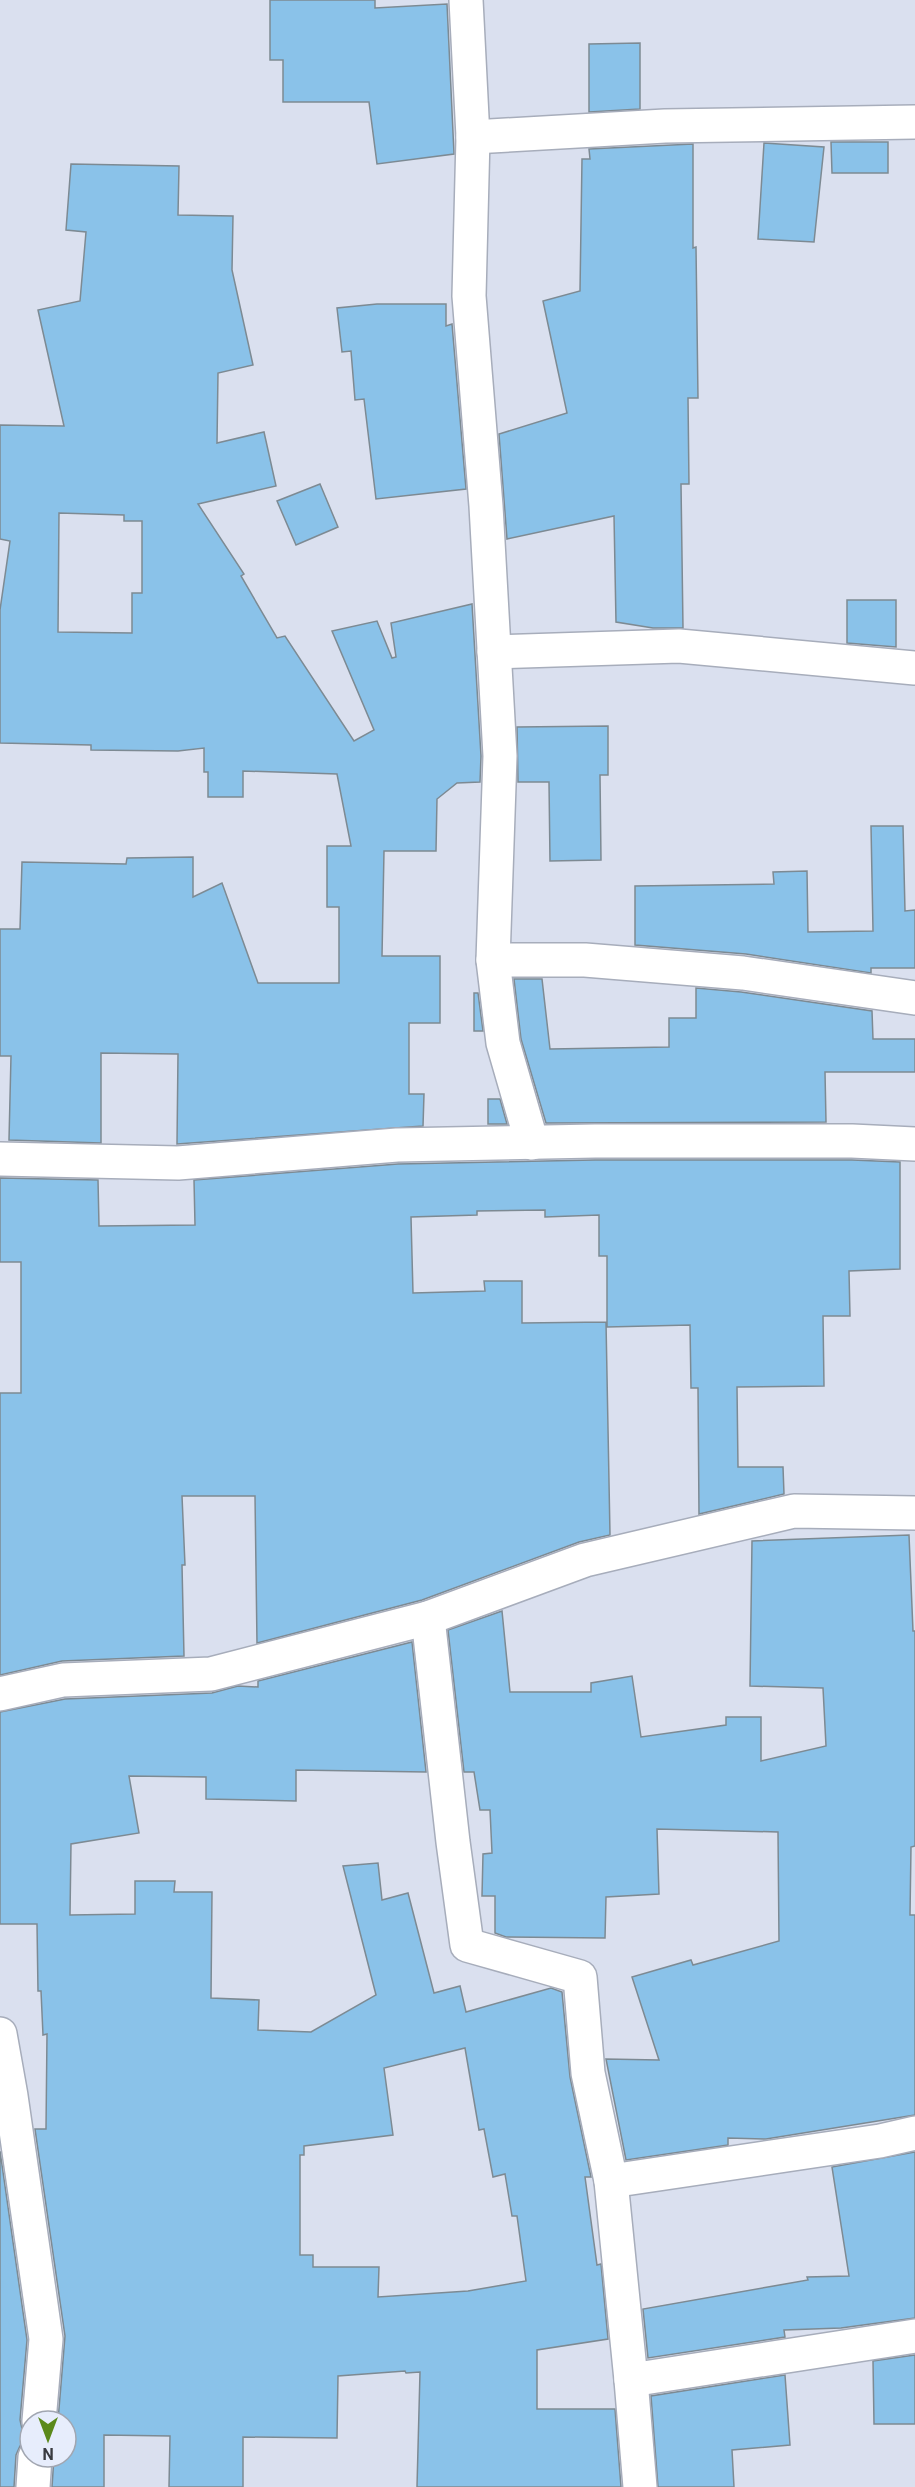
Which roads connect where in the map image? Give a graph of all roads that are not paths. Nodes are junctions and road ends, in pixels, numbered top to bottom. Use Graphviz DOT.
graph roads {
  1 [pos="466,0"];
  2 [pos="915,122"];
  3 [pos="473,137"];
  4 [pos="495,652"];
  5 [pos="915,668"];
  6 [pos="493,960"];
  7 [pos="915,998"];
  8 [pos="532,1143"];
  9 [pos="915,1144"];
  10 [pos="0,1159"];
  11 [pos="915,1513"];
  12 [pos="428,1618"];
  13 [pos="0,1694"];
  14 [pos="0,2034"];
  15 [pos="915,2133"];
  16 [pos="611,2181"];
  17 [pos="915,2336"];
  18 [pos="631,2380"];
  19 [pos="40,2409"];
  20 [pos="34,2469"];
  21 [pos="33,2487"];
  22 [pos="640,2487"];
  1 -- 3 [label="street"];
  2 -- 3 [label="street"];
  3 -- 4 [label="street"];
  4 -- 5 [label="street"];
  4 -- 6 [label="street"];
  6 -- 7 [label="street"];
  6 -- 8 [label="street"];
  8 -- 9 [label="street"];
  8 -- 10 [label="street"];
  11 -- 12 [label="street"];
  12 -- 13 [label="street"];
  12 -- 16 [label="street"];
  14 -- 19 [label="street"];
  15 -- 16 [label="street"];
  16 -- 18 [label="street"];
  17 -- 18 [label="street"];
  18 -- 22 [label="street"];
  20 -- 21 [label="street"];
}
